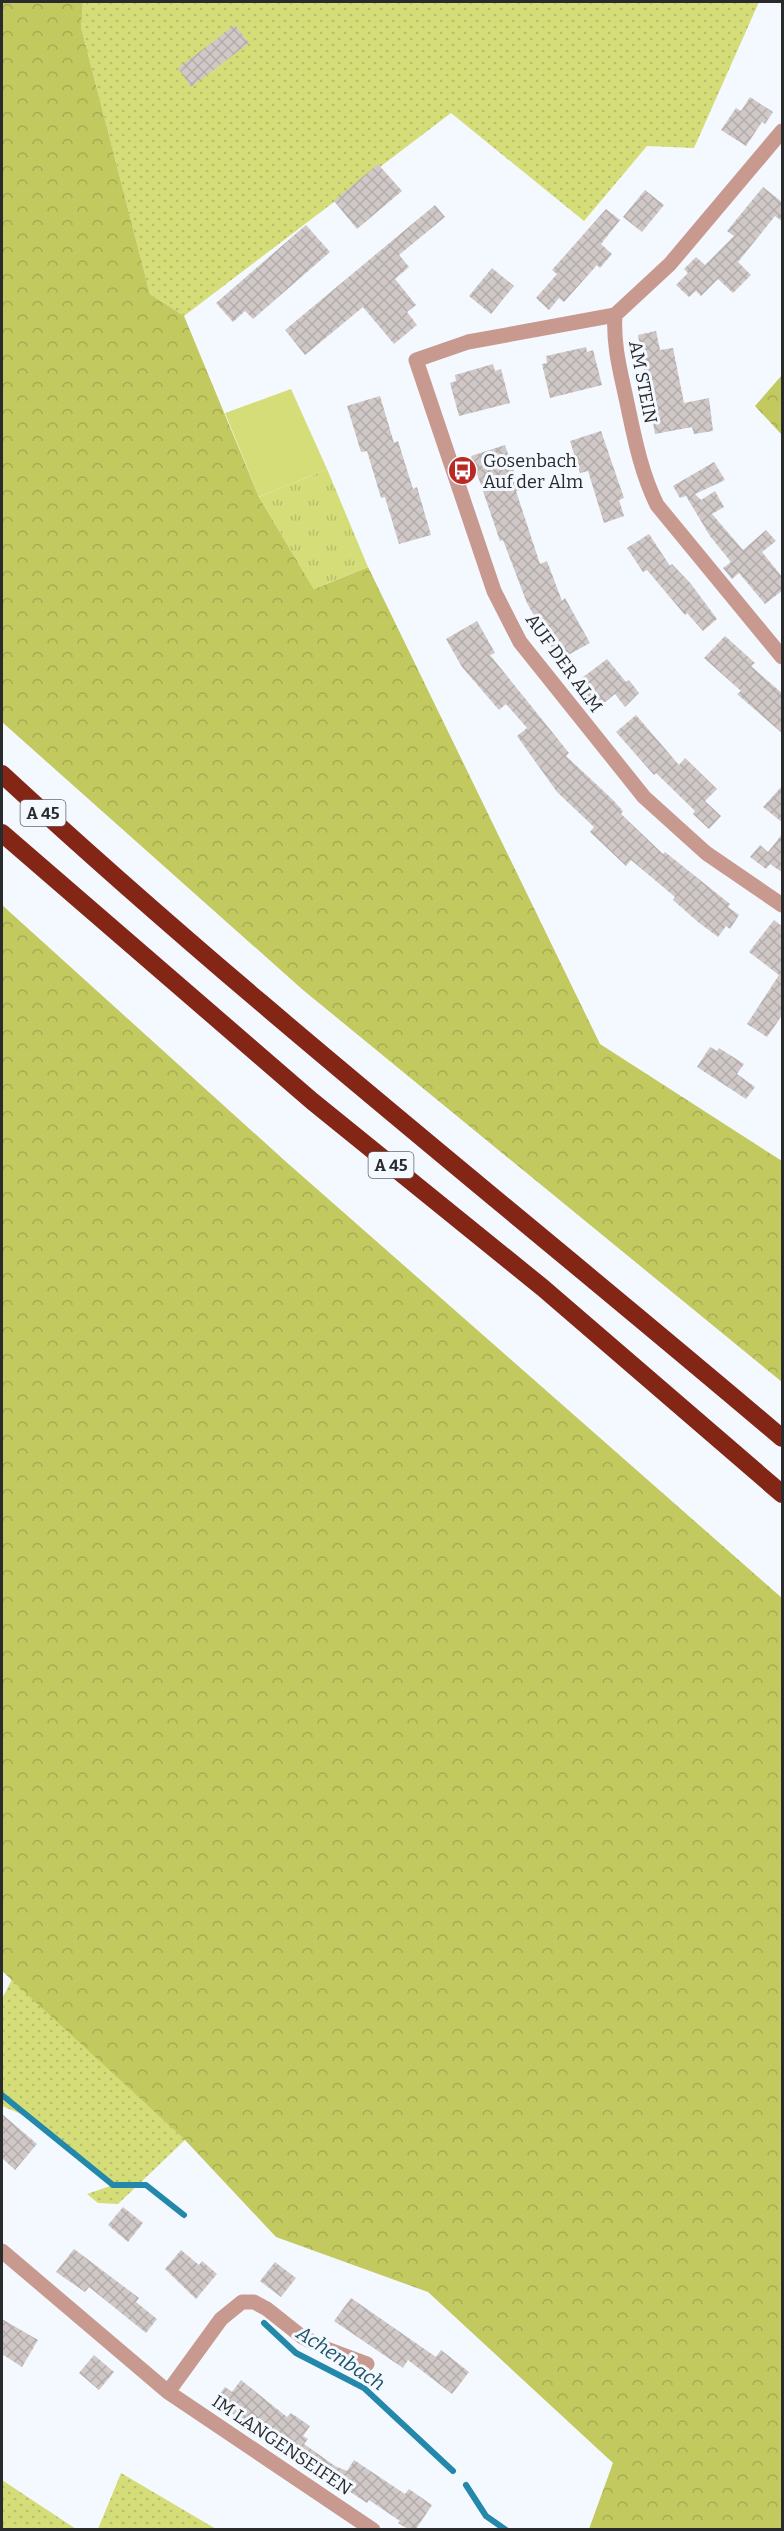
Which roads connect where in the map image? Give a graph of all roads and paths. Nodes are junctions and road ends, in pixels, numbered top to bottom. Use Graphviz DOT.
graph roads {
  1 [pos="783,131"];
  2 [pos="615,315"];
  3 [pos="783,657"];
  4 [pos="2,774"];
  5 [pos="2,833"];
  6 [pos="783,905"];
  7 [pos="783,1438"];
  8 [pos="783,1494"];
  9 [pos="2,2251"];
  10 [pos="2,2262"];
  11 [pos="20,2266"];
  12 [pos="367,2364"];
  13 [pos="168,2392"];
  14 [pos="374,2529"];
  1 -- 2 [label="street"];
  2 -- 3 [label="street, AM STEIN"];
  2 -- 6 [label="street, AUF DER ALM"];
  4 -- 7 [label="highway, A 45"];
  5 -- 8 [label="highway, A 45"];
  9 -- 11 [label="street, IM LANGENSEIFEN"];
  10 -- 11 [label="street"];
  11 -- 13 [label="street, IM LANGENSEIFEN"];
  12 -- 13 [label="street"];
  13 -- 14 [label="street, IM LANGENSEIFEN"];
}
